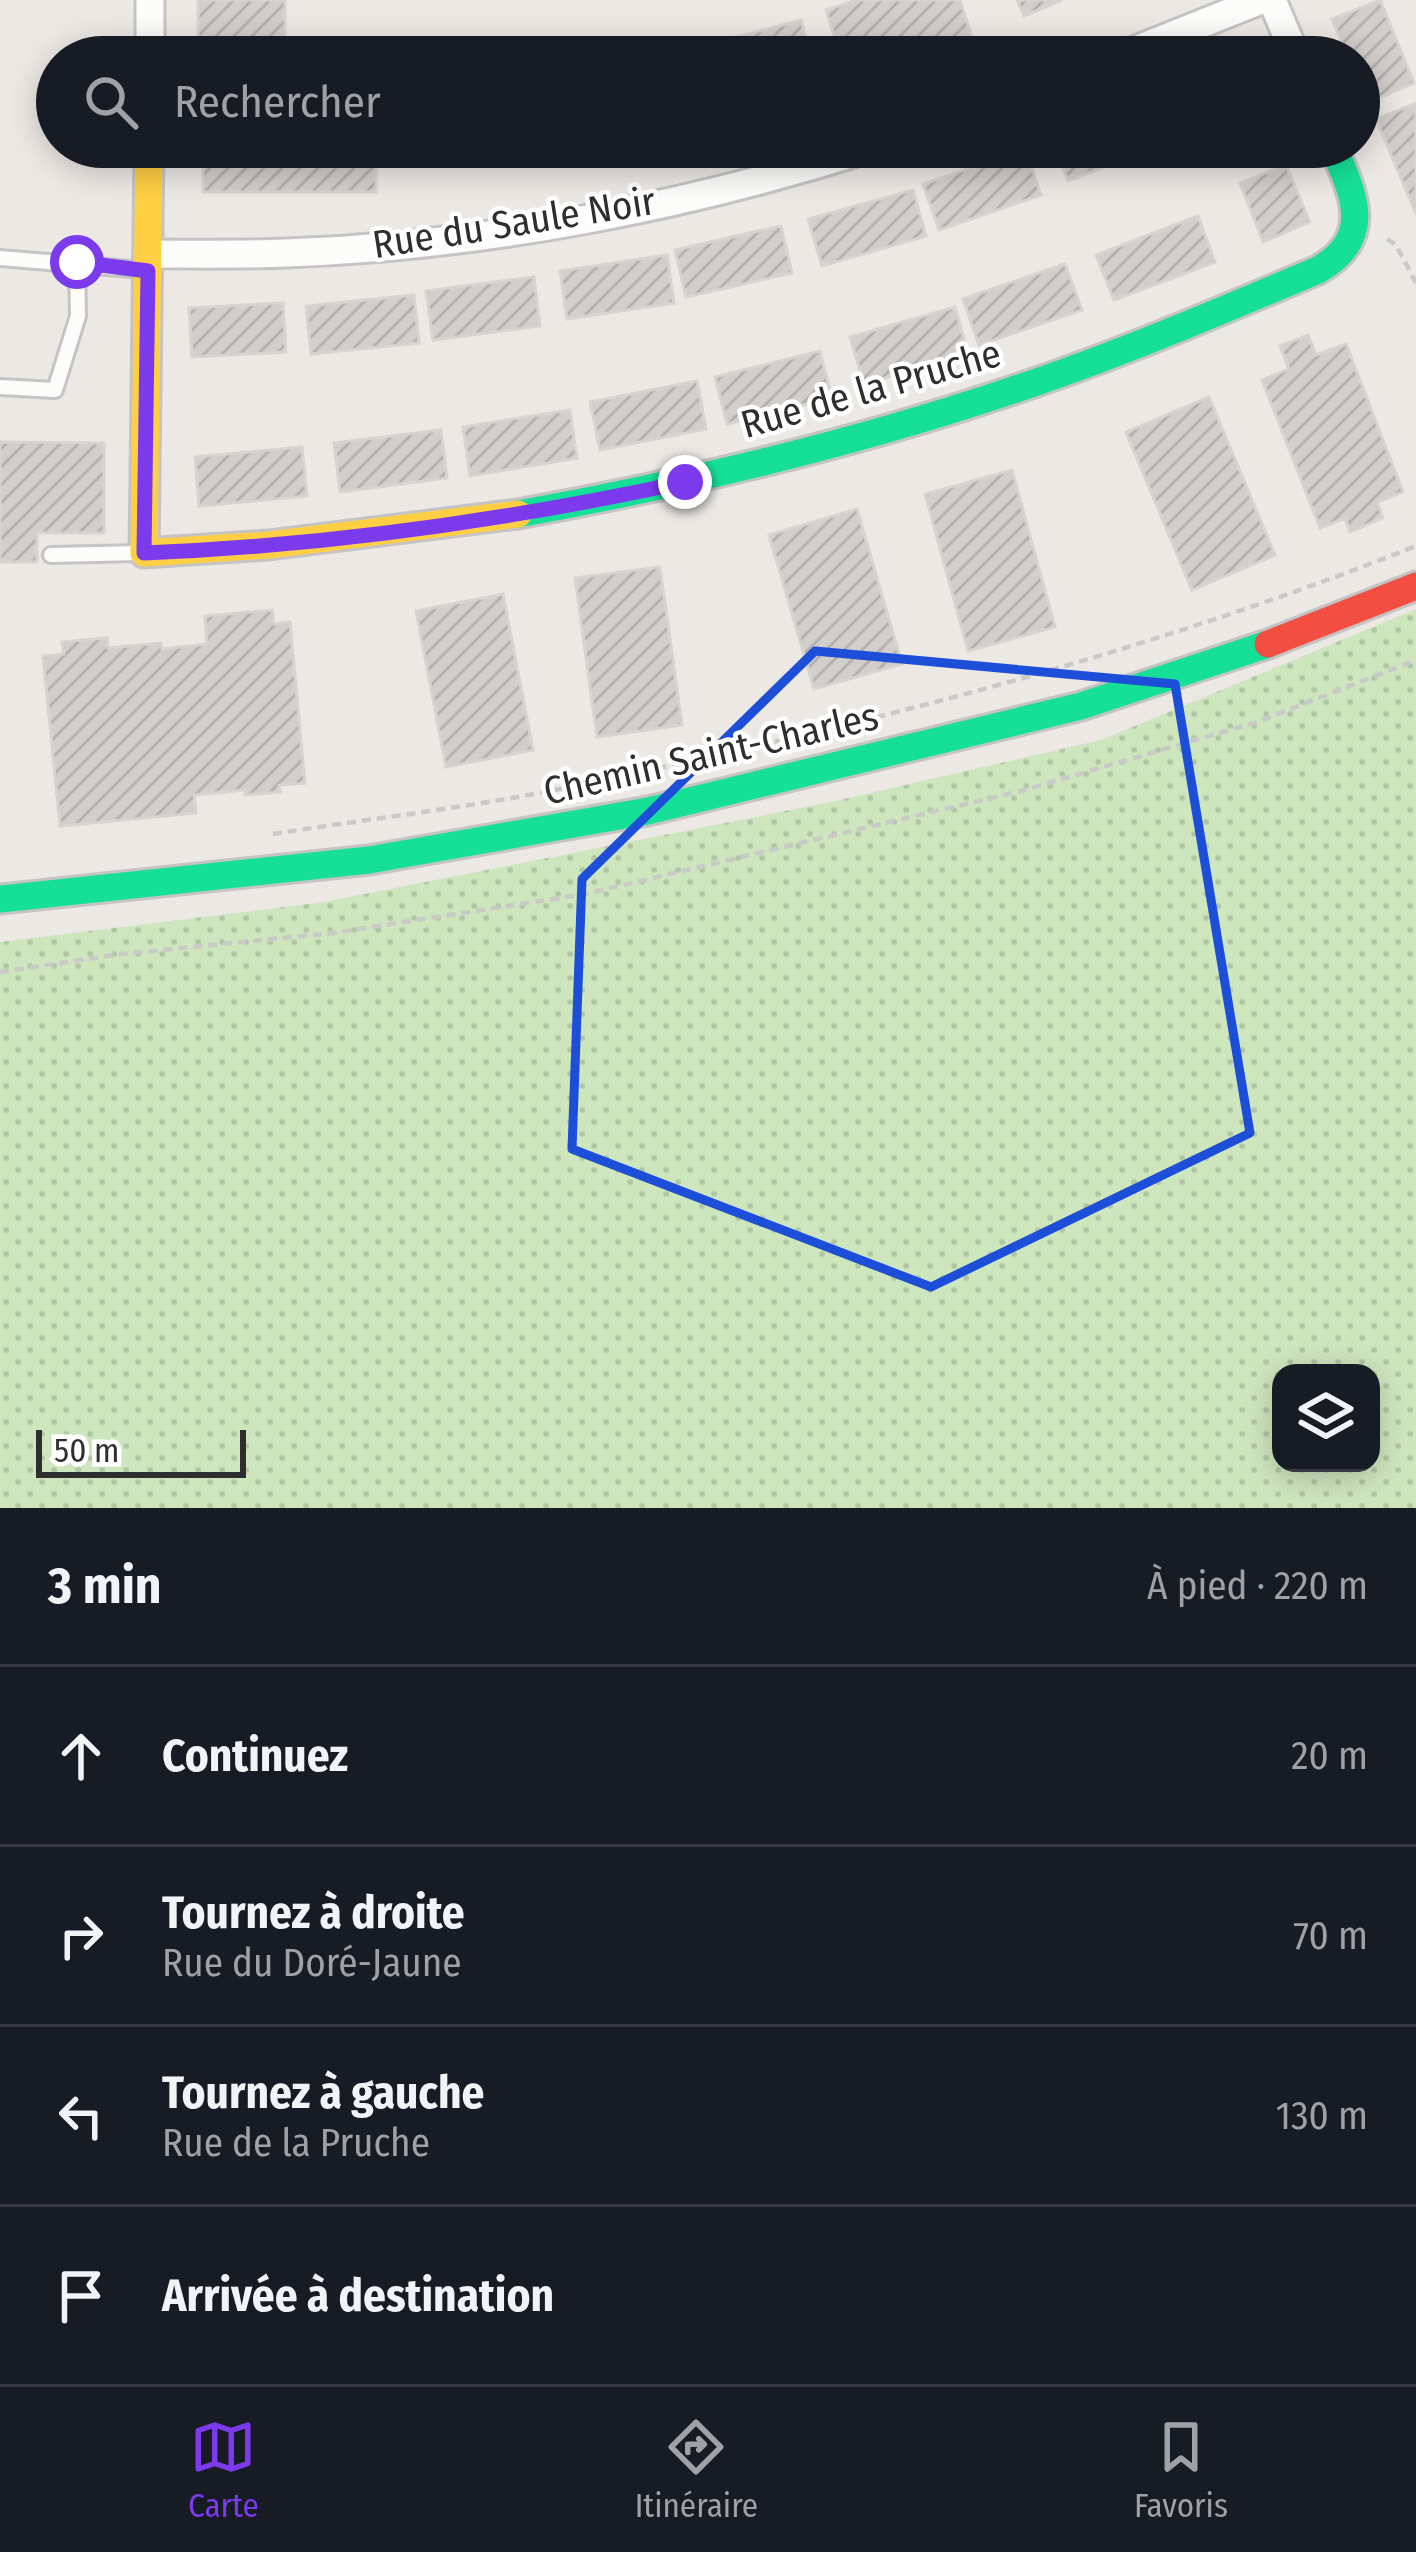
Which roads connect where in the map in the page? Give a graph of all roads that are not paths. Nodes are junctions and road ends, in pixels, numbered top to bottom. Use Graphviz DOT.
graph roads {
  1 [pos="150,0"];
  2 [pos="1261,0"];
  3 [pos="1272,0"];
  4 [pos="150,36"];
  5 [pos="1171,36"];
  6 [pos="1287,36"];
  7 [pos="149,168"];
  8 [pos="804,168"];
  9 [pos="1340,168"];
  10 [pos="0,258"];
  11 [pos="77,262"];
  12 [pos="148,262"];
  13 [pos="0,387"];
  14 [pos="144,553"];
  15 [pos="51,555"];
  16 [pos="1416,586"];
  17 [pos="0,899"];
  1 -- 4 [label="street"];
  2 -- 5 [label="street"];
  3 -- 6 [label="street"];
  7 -- 12 [label="street"];
  8 -- 12 [label="street, Rue du Saule Noir"];
  9 -- 14 [label="street, Rue de la Pruche"];
  10 -- 11 [label="lane"];
  11 -- 12 [label="lane"];
  11 -- 13 [label="lane"];
  12 -- 14 [label="street"];
  14 -- 15 [label="lane"];
  16 -- 17 [label="street, Chemin Saint-Charles"];
}
